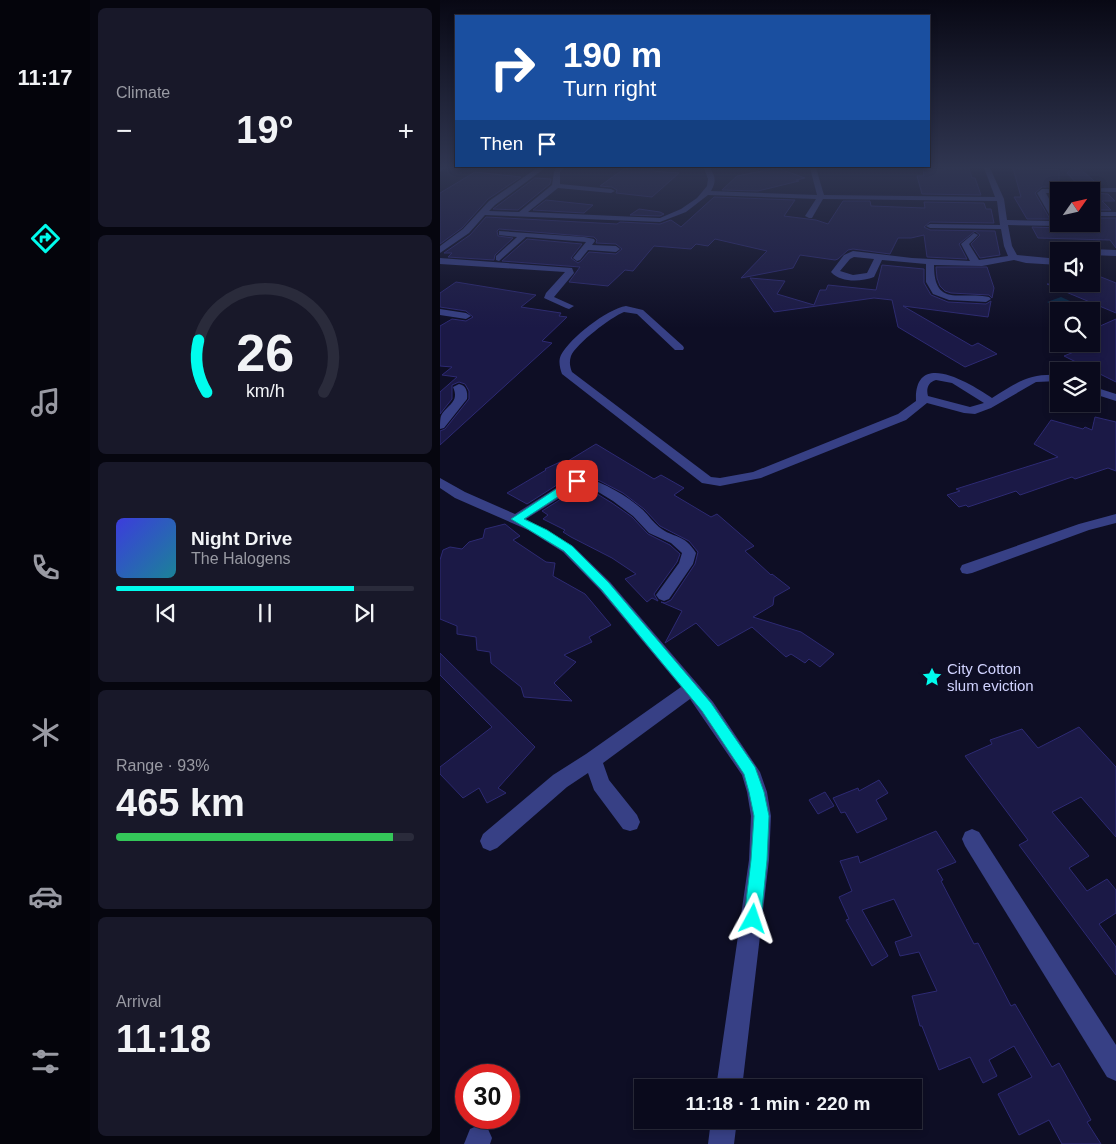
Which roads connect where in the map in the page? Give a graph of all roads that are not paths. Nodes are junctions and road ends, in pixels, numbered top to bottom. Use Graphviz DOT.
graph roads {
  1 [pos="475,221"];
  2 [pos="546,221"];
  3 [pos="642,221"];
  4 [pos="1003,221"];
  5 [pos="1050,224"];
  6 [pos="1004,225"];
  7 [pos="930,226"];
  8 [pos="568,227"];
  9 [pos="502,233"];
  10 [pos="525,234"];
  11 [pos="974,235"];
  12 [pos="587,247"];
  13 [pos="616,249"];
  14 [pos="440,250"];
  15 [pos="1100,252"];
  16 [pos="1116,253"];
  17 [pos="879,257"];
  18 [pos="1014,257"];
  19 [pos="499,258"];
  20 [pos="577,258"];
  21 [pos="440,261"];
  22 [pos="930,261"];
  23 [pos="1050,262"];
  24 [pos="1100,262"];
  25 [pos="1116,262"];
  26 [pos="976,263"];
  27 [pos="986,299"];
  28 [pos="569,306"];
  29 [pos="440,312"];
  30 [pos="466,316"];
  31 [pos="679,348"];
  32 [pos="1050,377"];
  33 [pos="459,387"];
  34 [pos="968,388"];
  35 [pos="1100,392"];
  36 [pos="1116,398"];
  37 [pos="923,399"];
  38 [pos="938,401"];
  39 [pos="992,403"];
  40 [pos="440,425"];
  41 [pos="440,482"];
  42 [pos="1116,518"];
  43 [pos="516,519"];
  44 [pos="967,569"];
  45 [pos="664,595"];
  46 [pos="691,689"];
  47 [pos="593,760"];
  48 [pos="630,822"];
  49 [pos="972,839"];
  50 [pos="490,841"];
  51 [pos="1116,1068"];
  52 [pos="730,1079"];
  53 [pos="723,1129"];
  54 [pos="721,1144"];
  1 -- 14 [label="street"];
  2 -- 8 [label="street"];
  3 -- 8 [label="street"];
  4 -- 6 [label="street"];
  5 -- 6 [label="street"];
  6 -- 7 [label="street"];
  6 -- 18 [label="street"];
  8 -- 10 [label="street"];
  8 -- 12 [label="street"];
  9 -- 10 [label="street"];
  10 -- 19 [label="street"];
  11 -- 26 [label="street"];
  12 -- 13 [label="street"];
  12 -- 20 [label="street"];
  15 -- 16 [label="street"];
  17 -- 22 [label="street"];
  18 -- 23 [label="street"];
  18 -- 26 [label="street"];
  21 -- 28 [label="street"];
  22 -- 26 [label="street"];
  22 -- 27 [label="street"];
  24 -- 25 [label="street"];
  29 -- 30 [label="street"];
  31 -- 37 [label="street"];
  32 -- 39 [label="street"];
  33 -- 40 [label="street"];
  34 -- 37 [label="street"];
  34 -- 38 [label="street"];
  34 -- 39 [label="street"];
  35 -- 36 [label="street"];
  37 -- 38 [label="street"];
  38 -- 39 [label="street"];
  41 -- 43 [label="street"];
  42 -- 44 [label="street"];
  43 -- 45 [label="street"];
  43 -- 46 [label="street"];
  46 -- 47 [label="street"];
  46 -- 52 [label="street"];
  47 -- 48 [label="street"];
  47 -- 50 [label="street"];
  49 -- 51 [label="street"];
  53 -- 54 [label="street"];
}
